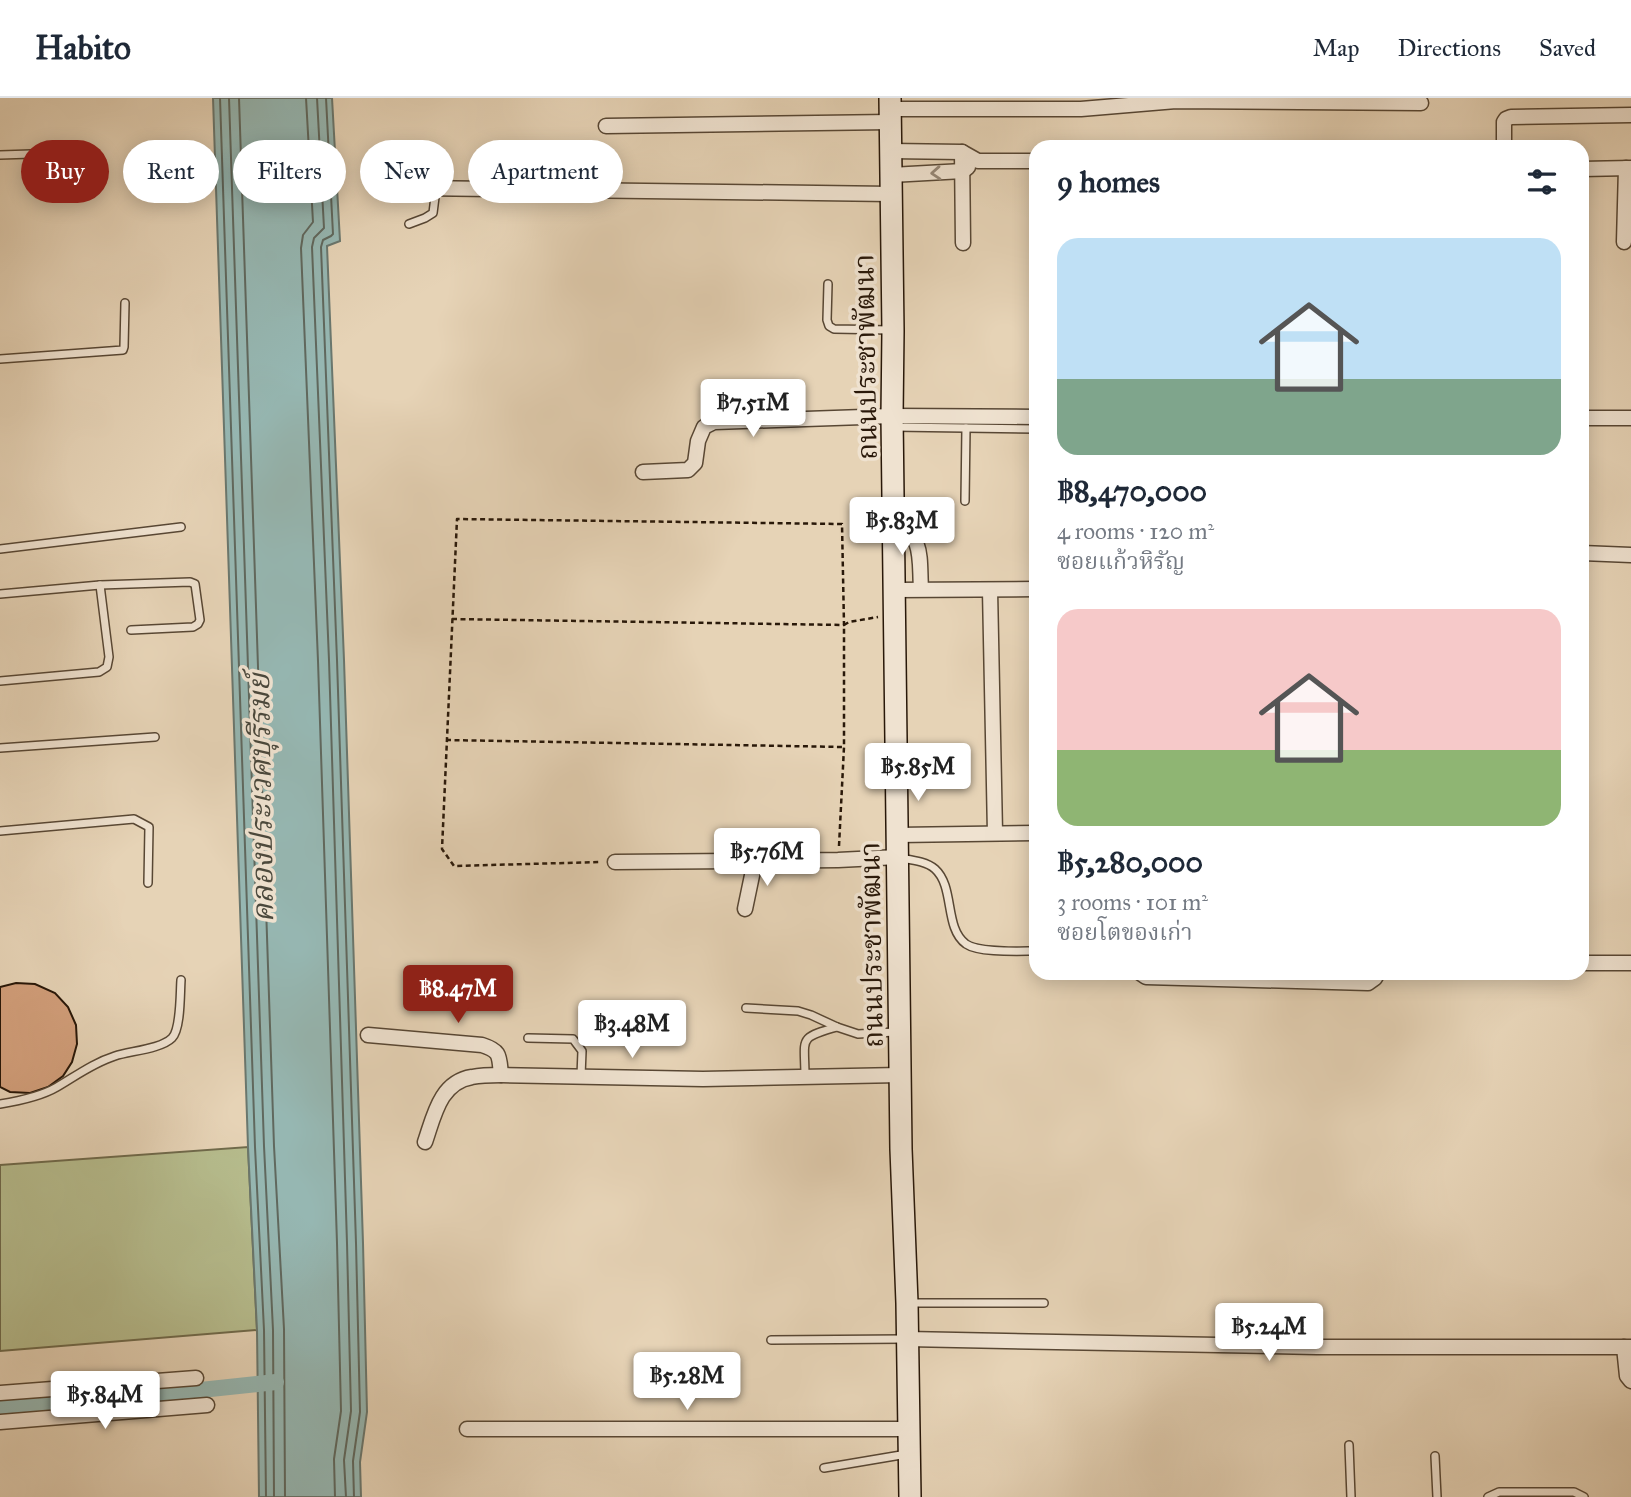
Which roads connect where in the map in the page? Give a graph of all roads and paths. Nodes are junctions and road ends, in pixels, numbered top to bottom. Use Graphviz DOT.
graph roads {
  1 [pos="1421,103"];
  2 [pos="890,110"];
  3 [pos="1631,115"];
  4 [pos="606,126"];
  5 [pos="1504,140"];
  6 [pos="891,151"];
  7 [pos="962,152"];
  8 [pos="21,154"];
  9 [pos="0,155"];
  10 [pos="978,161"];
  11 [pos="1029,161"];
  12 [pos="1628,168"];
  13 [pos="1589,169"];
  14 [pos="963,171"];
  15 [pos="891,185"];
  16 [pos="454,189"];
  17 [pos="434,203"];
  18 [pos="409,224"];
  19 [pos="1624,242"];
  20 [pos="963,243"];
  21 [pos="828,285"];
  22 [pos="125,303"];
  23 [pos="893,331"];
  24 [pos="0,359"];
  25 [pos="1029,417"];
  26 [pos="1589,418"];
  27 [pos="1631,418"];
  28 [pos="893,421"];
  29 [pos="966,428"];
  30 [pos="1029,429"];
  31 [pos="643,472"];
  32 [pos="965,501"];
  33 [pos="895,518"];
  34 [pos="181,527"];
  35 [pos="0,550"];
  36 [pos="1589,553"];
  37 [pos="1631,555"];
  38 [pos="100,585"];
  39 [pos="921,589"];
  40 [pos="1029,589"];
  41 [pos="895,590"];
  42 [pos="990,590"];
  43 [pos="0,594"];
  44 [pos="895,614"];
  45 [pos="452,619"];
  46 [pos="844,625"];
  47 [pos="131,630"];
  48 [pos="0,681"];
  49 [pos="155,737"];
  50 [pos="446,740"];
  51 [pos="844,747"];
  52 [pos="0,748"];
  53 [pos="0,831"];
  54 [pos="995,833"];
  55 [pos="1029,833"];
  56 [pos="898,835"];
  57 [pos="898,857"];
  58 [pos="838,860"];
  59 [pos="755,861"];
  60 [pos="615,862"];
  61 [pos="148,883"];
  62 [pos="745,909"];
  63 [pos="1029,951"];
  64 [pos="1589,963"];
  65 [pos="1631,963"];
  66 [pos="181,980"];
  67 [pos="1256,980"];
  68 [pos="1372,980"];
  69 [pos="746,1008"];
  70 [pos="837,1027"];
  71 [pos="900,1032"];
  72 [pos="368,1035"];
  73 [pos="528,1038"];
  74 [pos="501,1075"];
  75 [pos="900,1075"];
  76 [pos="581,1076"];
  77 [pos="805,1077"];
  78 [pos="0,1104"];
  79 [pos="425,1142"];
  80 [pos="907,1303"];
  81 [pos="1044,1303"];
  82 [pos="907,1339"];
  83 [pos="771,1340"];
  84 [pos="1628,1347"];
  85 [pos="196,1378"];
  86 [pos="1631,1381"];
  87 [pos="0,1393"];
  88 [pos="207,1405"];
  89 [pos="0,1422"];
  90 [pos="467,1429"];
  91 [pos="908,1429"];
  92 [pos="1349,1445"];
  93 [pos="908,1454"];
  94 [pos="1435,1456"];
  95 [pos="824,1468"];
  96 [pos="910,1497"];
  97 [pos="1351,1497"];
  98 [pos="1437,1497"];
  99 [pos="1488,1497"];
  100 [pos="1584,1497"];
  1 -- 2 [label="street"];
  2 -- 4 [label="street"];
  2 -- 6 [label="street, ถนนประชาพัฒนา"];
  3 -- 5 [label="street"];
  6 -- 7 [label="street"];
  6 -- 15 [label="street, ถนนประชาพัฒนา"];
  7 -- 10 [label="street"];
  7 -- 14 [label="street"];
  8 -- 9 [label="lane"];
  10 -- 11 [label="street"];
  10 -- 14 [label="street"];
  12 -- 13 [label="street"];
  12 -- 19 [label="street"];
  14 -- 15 [label="street, one-way"];
  14 -- 20 [label="street"];
  15 -- 16 [label="street"];
  15 -- 23 [label="street, ถนนประชาพัฒนา"];
  17 -- 18 [label="lane"];
  21 -- 23 [label="lane"];
  22 -- 24 [label="lane"];
  23 -- 28 [label="street, ถนนประชาพัฒนา"];
  25 -- 28 [label="street"];
  26 -- 27 [label="street"];
  28 -- 29 [label="lane"];
  28 -- 31 [label="street"];
  28 -- 33 [label="street, ถนนประชาพัฒนา"];
  29 -- 30 [label="lane"];
  29 -- 32 [label="lane"];
  33 -- 39 [label="street"];
  33 -- 41 [label="street, ถนนประชาพัฒนา"];
  34 -- 35 [label="lane"];
  36 -- 37 [label="street"];
  38 -- 43 [label="lane"];
  38 -- 47 [label="lane"];
  38 -- 48 [label="lane"];
  39 -- 41 [label="street"];
  39 -- 42 [label="street"];
  40 -- 42 [label="street"];
  41 -- 44 [label="street, ถนนประชาพัฒนา"];
  42 -- 54 [label="street"];
  44 -- 46 [label="path"];
  44 -- 56 [label="street, ถนนประชาพัฒนา"];
  45 -- 46 [label="path"];
  45 -- 46 [label="path"];
  45 -- 50 [label="path"];
  46 -- 51 [label="path"];
  49 -- 52 [label="lane"];
  50 -- 51 [label="path"];
  50 -- 60 [label="path"];
  51 -- 58 [label="path"];
  53 -- 61 [label="lane"];
  54 -- 55 [label="street"];
  54 -- 56 [label="street"];
  56 -- 57 [label="street, ถนนประชาพัฒนา"];
  57 -- 58 [label="street"];
  57 -- 63 [label="lane"];
  57 -- 71 [label="street, ถนนประชาพัฒนา"];
  58 -- 59 [label="street"];
  59 -- 60 [label="street"];
  59 -- 62 [label="street"];
  64 -- 65 [label="street"];
  66 -- 78 [label="lane"];
  67 -- 68 [label="street"];
  69 -- 70 [label="lane"];
  70 -- 71 [label="lane"];
  70 -- 77 [label="lane"];
  71 -- 75 [label="street, ถนนประชาพัฒนา"];
  72 -- 74 [label="street"];
  73 -- 76 [label="lane"];
  74 -- 76 [label="street"];
  74 -- 79 [label="street"];
  75 -- 77 [label="street"];
  75 -- 80 [label="street, ถนนประชาพัฒนา"];
  76 -- 77 [label="street"];
  80 -- 81 [label="lane"];
  80 -- 82 [label="street, ถนนประชาพัฒนา"];
  82 -- 83 [label="lane"];
  82 -- 84 [label="street"];
  82 -- 91 [label="street, ถนนประชาพัฒนา"];
  84 -- 86 [label="street"];
  85 -- 87 [label="street"];
  88 -- 89 [label="street"];
  90 -- 91 [label="street"];
  91 -- 93 [label="street, ถนนประชาพัฒนา"];
  92 -- 97 [label="lane"];
  93 -- 95 [label="lane"];
  93 -- 96 [label="street, ถนนประชาพัฒนา"];
  94 -- 98 [label="lane"];
  99 -- 100 [label="lane"];
}
